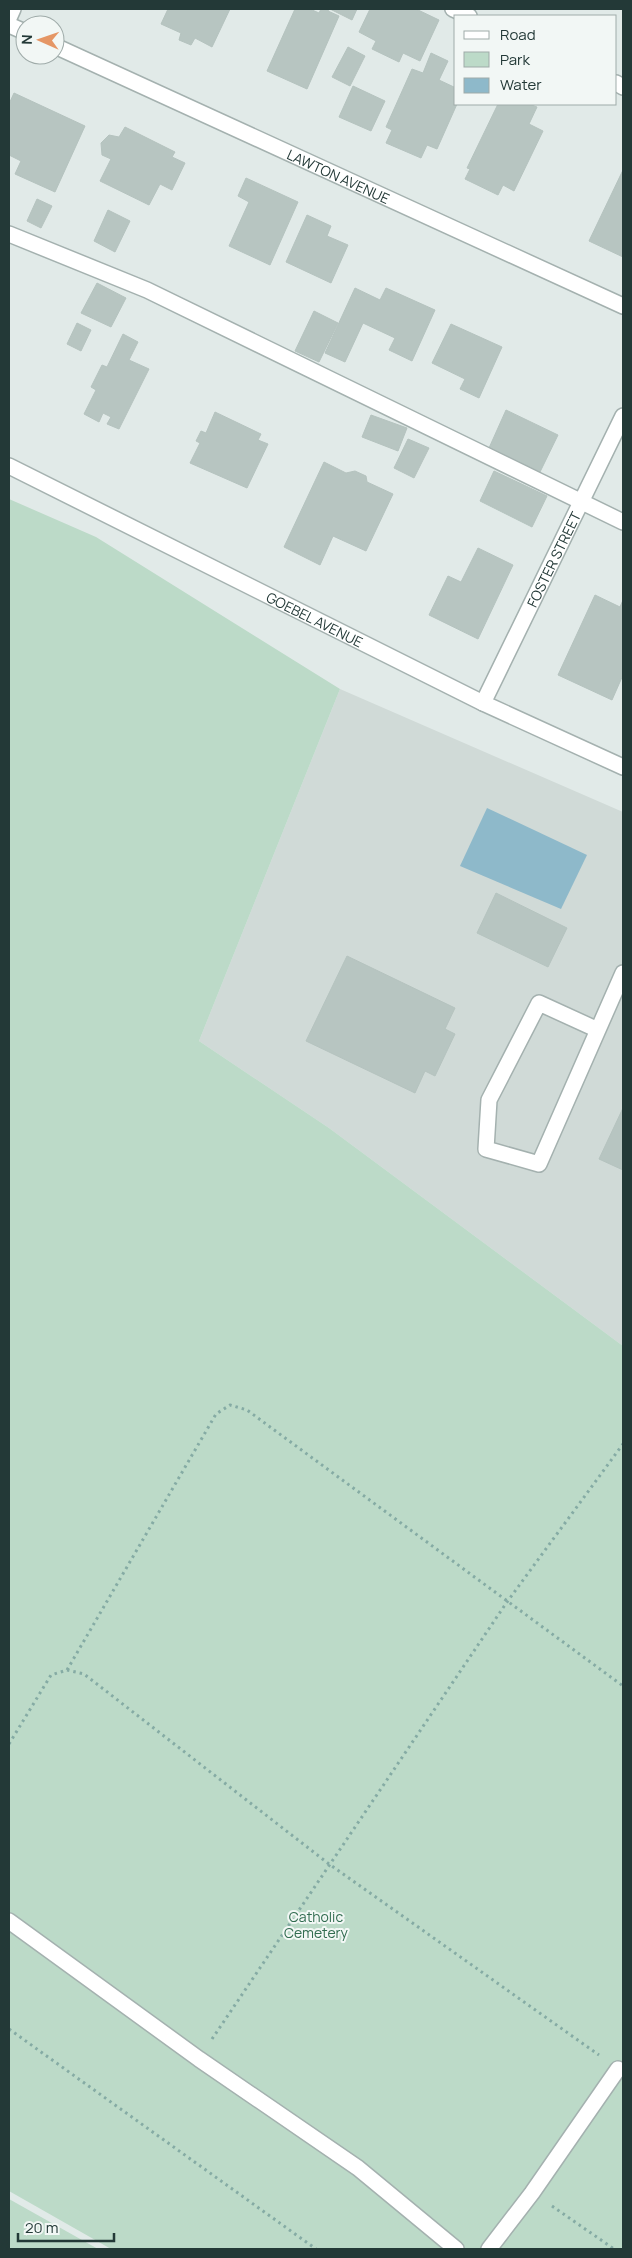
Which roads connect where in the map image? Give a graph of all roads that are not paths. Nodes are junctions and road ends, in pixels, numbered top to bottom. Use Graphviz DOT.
graph roads {
  1 [pos="13,9"];
  2 [pos="453,9"];
  3 [pos="467,15"];
  4 [pos="9,18"];
  5 [pos="65,51"];
  6 [pos="9,234"];
  7 [pos="623,306"];
  8 [pos="623,416"];
  9 [pos="9,466"];
  10 [pos="580,502"];
  11 [pos="623,522"];
  12 [pos="483,703"];
  13 [pos="623,767"];
  14 [pos="623,973"];
  15 [pos="598,1030"];
  16 [pos="9,1920"];
  17 [pos="618,2069"];
  18 [pos="456,2249"];
  19 [pos="489,2249"];
  1 -- 4 [label="street"];
  2 -- 3 [label="street"];
  5 -- 7 [label="street, LAWTON AVENUE"];
  6 -- 10 [label="street"];
  8 -- 10 [label="street, FOSTER STREET"];
  9 -- 12 [label="street, GOEBEL AVENUE"];
  10 -- 11 [label="street"];
  10 -- 12 [label="street, FOSTER STREET"];
  12 -- 13 [label="street, GOEBEL AVENUE"];
  14 -- 15 [label="street"];
  15 -- 15 [label="street"];
  16 -- 18 [label="street"];
  17 -- 19 [label="street"];
}
